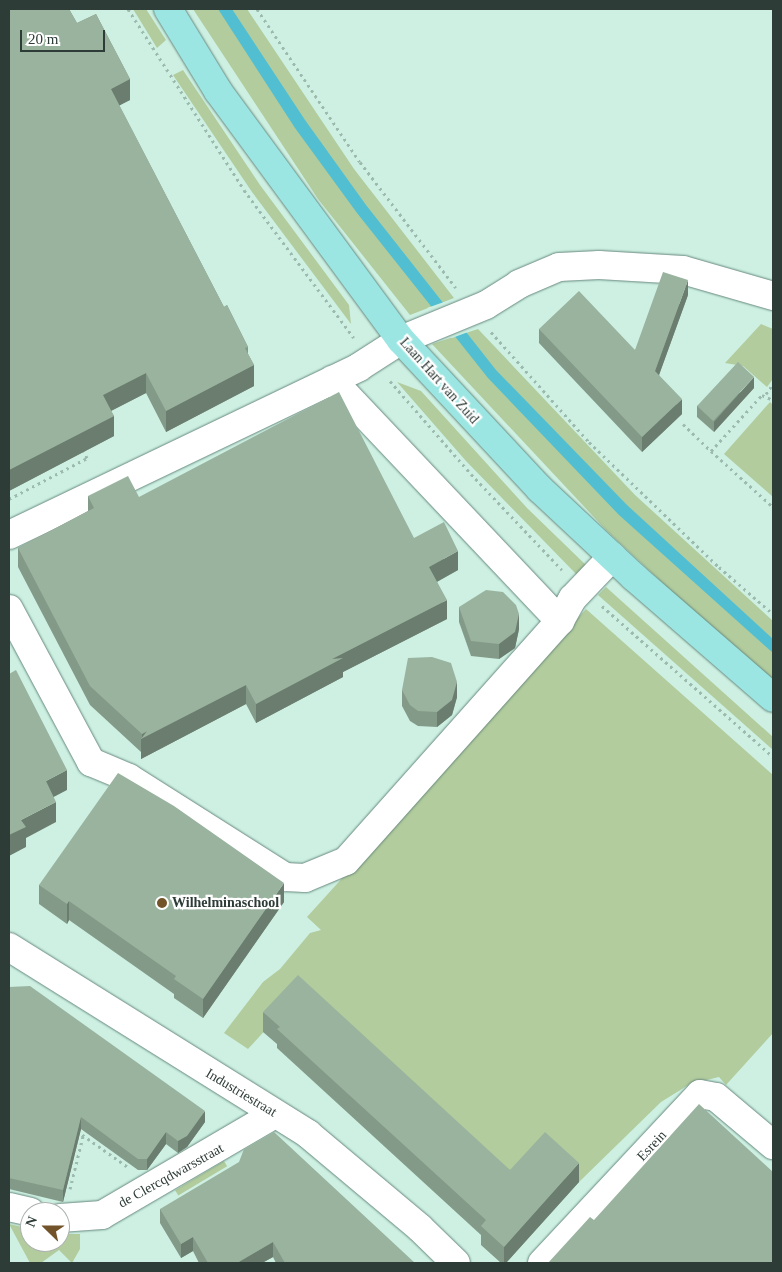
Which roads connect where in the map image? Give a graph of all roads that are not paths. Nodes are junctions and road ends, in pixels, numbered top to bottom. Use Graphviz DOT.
graph roads {
  1 [pos="168,9"];
  2 [pos="773,296"];
  3 [pos="401,340"];
  4 [pos="332,380"];
  5 [pos="9,535"];
  6 [pos="612,557"];
  7 [pos="9,609"];
  8 [pos="560,621"];
  9 [pos="773,698"];
  10 [pos="9,948"];
  11 [pos="275,1114"];
  12 [pos="773,1145"];
  13 [pos="70,1217"];
  14 [pos="456,1263"];
  15 [pos="542,1263"];
  1 -- 3 [label="main road, Laan Hart van Zuid"];
  2 -- 3 [label="street"];
  3 -- 4 [label="street"];
  3 -- 6 [label="main road, Laan Hart van Zuid"];
  4 -- 5 [label="street"];
  4 -- 8 [label="street"];
  6 -- 8 [label="street"];
  6 -- 9 [label="main road, Laan Hart van Zuid"];
  7 -- 8 [label="street"];
  10 -- 11 [label="street, Industriestraat"];
  11 -- 13 [label="street, de Clercqdwarsstraat"];
  11 -- 14 [label="street, Industriestraat"];
  12 -- 15 [label="street, Esrein"];
}
